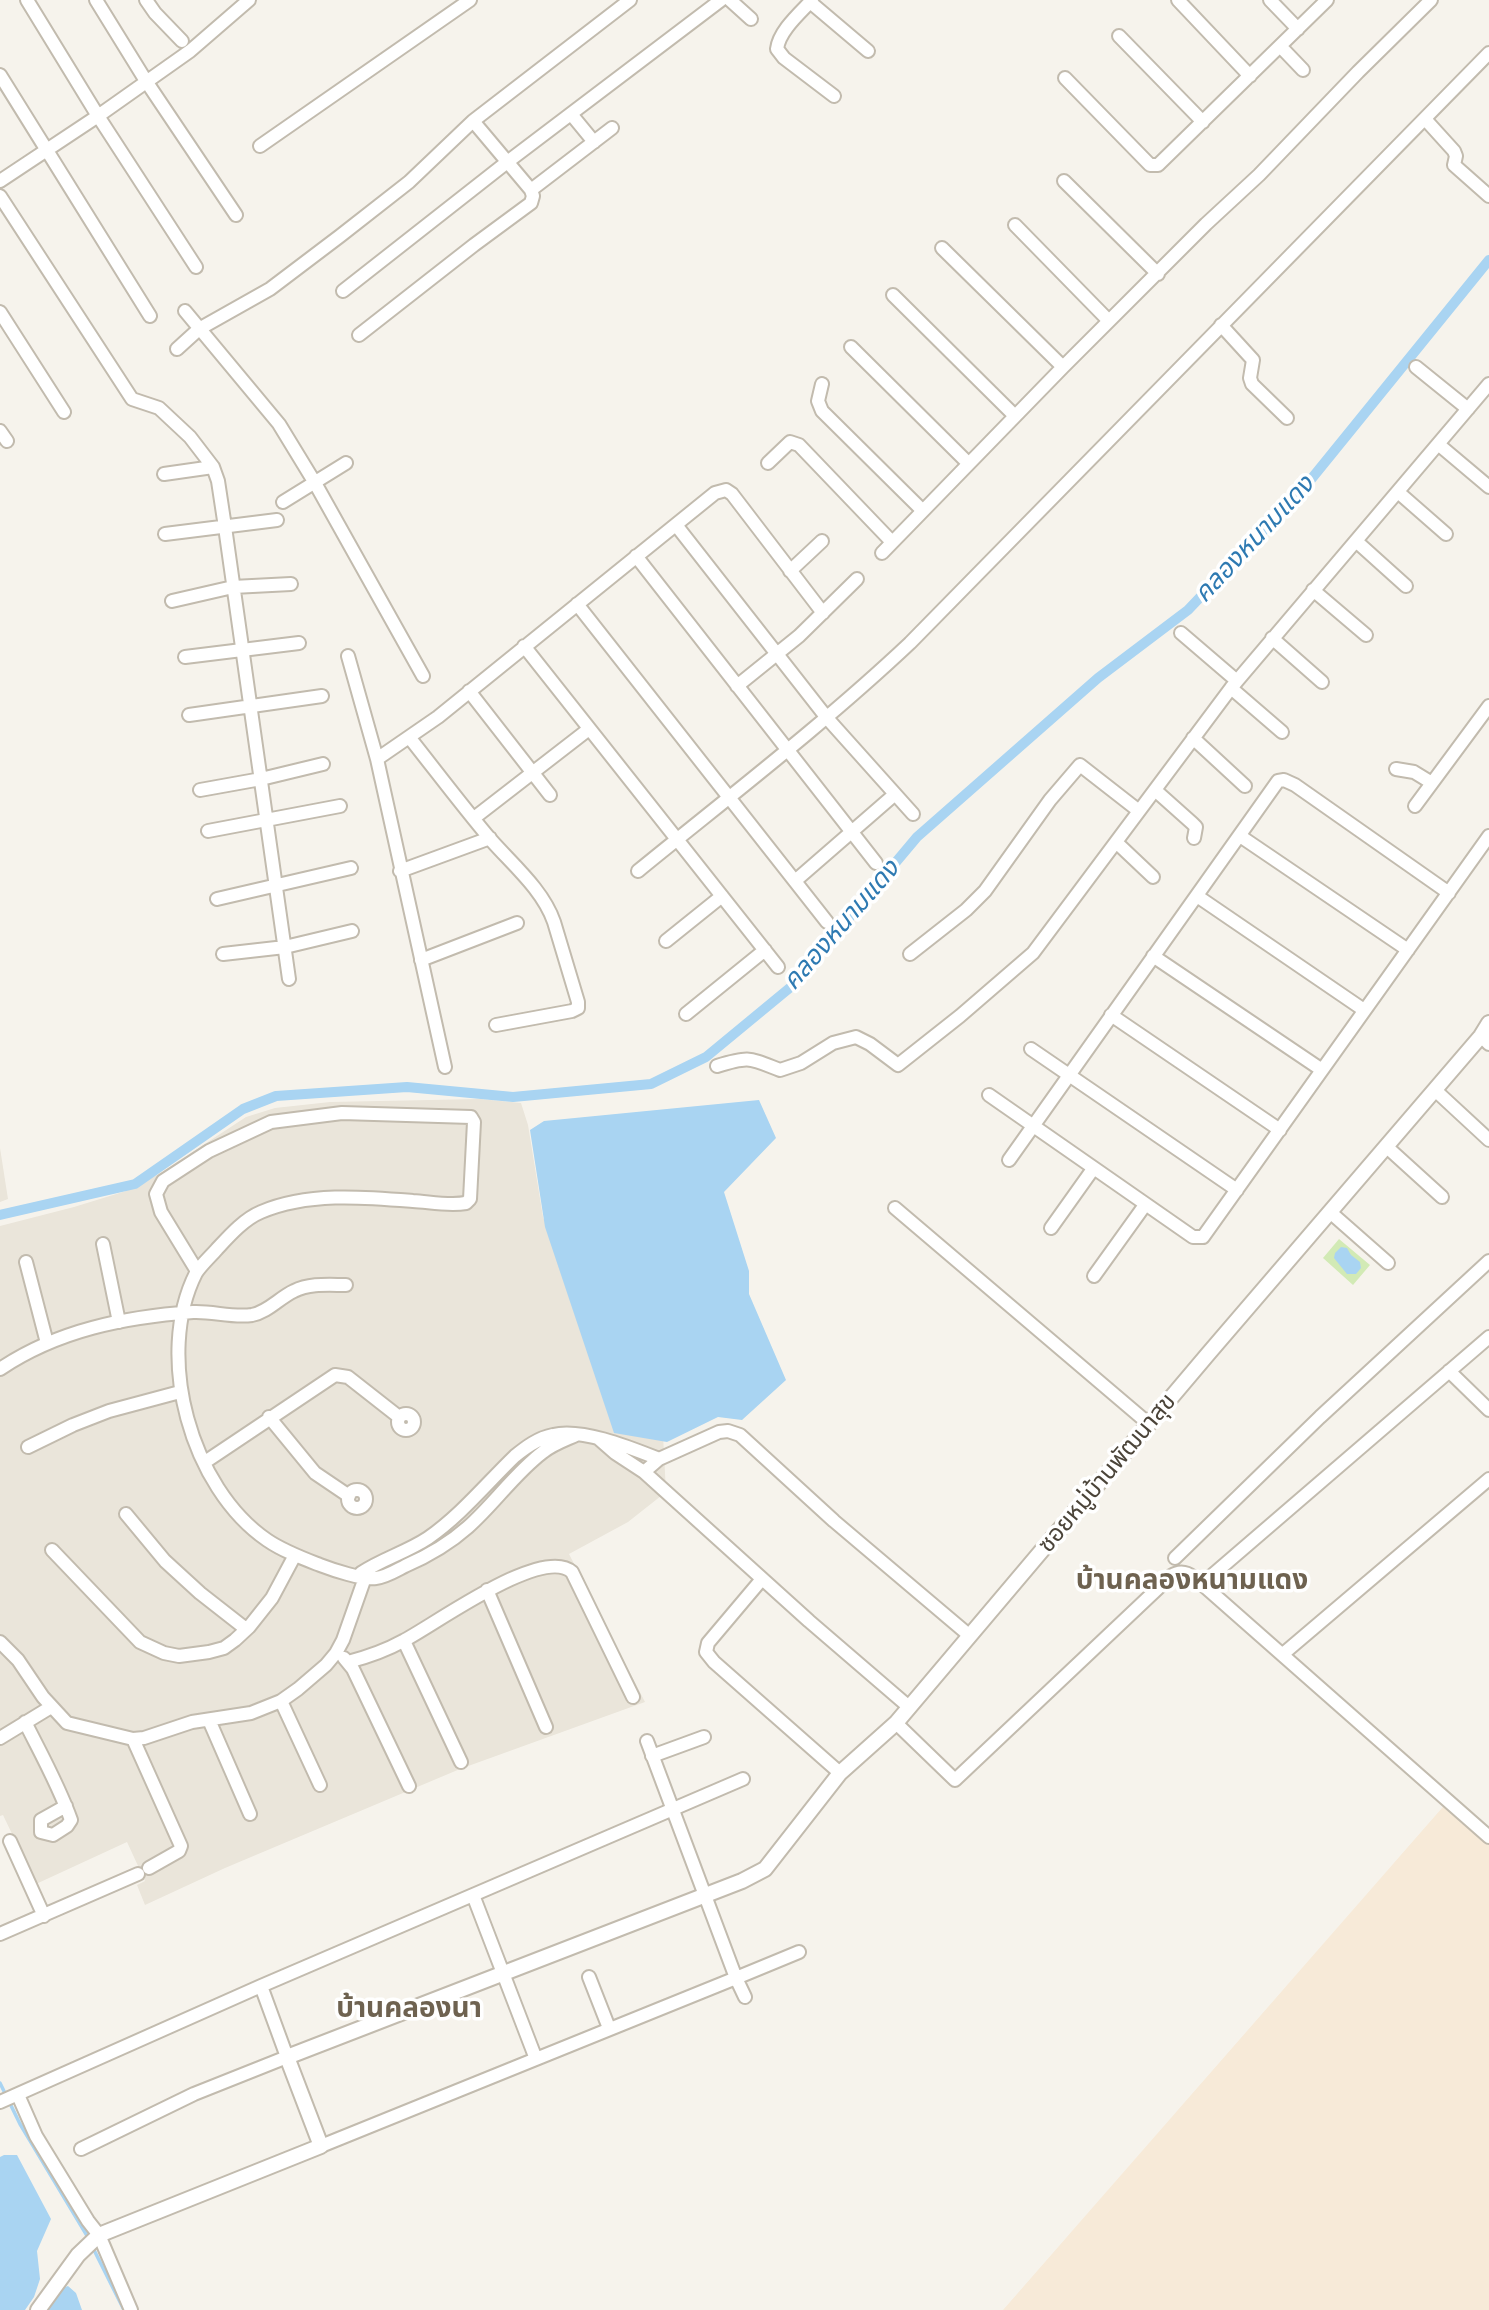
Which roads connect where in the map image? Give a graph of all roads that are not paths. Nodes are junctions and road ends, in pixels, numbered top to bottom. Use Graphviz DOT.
graph roads {
  1 [pos="27,0"];
  2 [pos="96,0"];
  3 [pos="146,0"];
  4 [pos="249,0"];
  5 [pos="470,0"];
  6 [pos="630,0"];
  7 [pos="721,0"];
  8 [pos="730,0"];
  9 [pos="1178,0"];
  10 [pos="1270,0"];
  11 [pos="1327,0"];
  12 [pos="1431,0"];
  13 [pos="811,1"];
  14 [pos="751,19"];
  15 [pos="1298,29"];
  16 [pos="1119,36"];
  17 [pos="182,41"];
  18 [pos="1280,46"];
  19 [pos="868,51"];
  20 [pos="1489,53"];
  21 [pos="1303,70"];
  22 [pos="0,75"];
  23 [pos="1250,76"];
  24 [pos="1065,78"];
  25 [pos="146,80"];
  26 [pos="834,96"];
  27 [pos="571,114"];
  28 [pos="98,116"];
  29 [pos="1425,119"];
  30 [pos="473,121"];
  31 [pos="1203,122"];
  32 [pos="612,128"];
  33 [pos="594,142"];
  34 [pos="260,146"];
  35 [pos="47,150"];
  36 [pos="506,163"];
  37 [pos="0,181"];
  38 [pos="1064,181"];
  39 [pos="531,190"];
  40 [pos="0,196"];
  41 [pos="1489,197"];
  42 [pos="236,215"];
  43 [pos="1014,225"];
  44 [pos="942,248"];
  45 [pos="196,267"];
  46 [pos="1158,274"];
  47 [pos="343,291"];
  48 [pos="894,296"];
  49 [pos="185,311"];
  50 [pos="0,312"];
  51 [pos="150,316"];
  52 [pos="1109,321"];
  53 [pos="1221,325"];
  54 [pos="199,329"];
  55 [pos="359,335"];
  56 [pos="851,347"];
  57 [pos="177,349"];
  58 [pos="1416,367"];
  59 [pos="1063,368"];
  60 [pos="822,384"];
  61 [pos="1489,384"];
  62 [pos="1485,398"];
  63 [pos="1468,409"];
  64 [pos="64,412"];
  65 [pos="1015,416"];
  66 [pos="1287,418"];
  67 [pos="1438,444"];
  68 [pos="346,463"];
  69 [pos="768,463"];
  70 [pos="968,463"];
  71 [pos="213,467"];
  72 [pos="164,474"];
  73 [pos="315,483"];
  74 [pos="1489,487"];
  75 [pos="1398,492"];
  76 [pos="283,502"];
  77 [pos="922,510"];
  78 [pos="277,520"];
  79 [pos="676,525"];
  80 [pos="225,527"];
  81 [pos="165,534"];
  82 [pos="1446,534"];
  83 [pos="822,541"];
  84 [pos="1356,541"];
  85 [pos="892,542"];
  86 [pos="882,553"];
  87 [pos="636,556"];
  88 [pos="790,570"];
  89 [pos="857,579"];
  90 [pos="290,583"];
  91 [pos="1406,586"];
  92 [pos="233,587"];
  93 [pos="1313,590"];
  94 [pos="172,601"];
  95 [pos="577,604"];
  96 [pos="823,614"];
  97 [pos="1181,633"];
  98 [pos="1366,635"];
  99 [pos="1272,638"];
  100 [pos="299,643"];
  101 [pos="524,646"];
  102 [pos="242,649"];
  103 [pos="777,653"];
  104 [pos="348,656"];
  105 [pos="185,657"];
  106 [pos="423,676"];
  107 [pos="1322,682"];
  108 [pos="1234,685"];
  109 [pos="737,686"];
  110 [pos="469,691"];
  111 [pos="323,696"];
  112 [pos="250,706"];
  113 [pos="1489,706"];
  114 [pos="189,715"];
  115 [pos="827,718"];
  116 [pos="589,729"];
  117 [pos="1282,732"];
  118 [pos="409,737"];
  119 [pos="1193,738"];
  120 [pos="788,751"];
  121 [pos="377,759"];
  122 [pos="323,764"];
  123 [pos="1396,769"];
  124 [pos="533,772"];
  125 [pos="261,779"];
  126 [pos="1432,783"];
  127 [pos="1245,786"];
  128 [pos="200,790"];
  129 [pos="1155,790"];
  130 [pos="550,795"];
  131 [pos="894,795"];
  132 [pos="729,799"];
  133 [pos="340,806"];
  134 [pos="1415,806"];
  135 [pos="1139,811"];
  136 [pos="913,814"];
  137 [pos="474,818"];
  138 [pos="267,819"];
  139 [pos="208,831"];
  140 [pos="852,833"];
  141 [pos="1240,836"];
  142 [pos="1489,836"];
  143 [pos="490,838"];
  144 [pos="1194,838"];
  145 [pos="677,839"];
  146 [pos="1116,842"];
  147 [pos="876,863"];
  148 [pos="351,868"];
  149 [pos="400,871"];
  150 [pos="638,871"];
  151 [pos="1153,877"];
  152 [pos="794,881"];
  153 [pos="276,887"];
  154 [pos="1449,892"];
  155 [pos="722,896"];
  156 [pos="1197,896"];
  157 [pos="217,899"];
  158 [pos="827,922"];
  159 [pos="517,923"];
  160 [pos="352,931"];
  161 [pos="666,942"];
  162 [pos="285,947"];
  163 [pos="765,950"];
  164 [pos="1408,950"];
  165 [pos="223,954"];
  166 [pos="910,954"];
  167 [pos="1153,956"];
  168 [pos="421,960"];
  169 [pos="778,967"];
  170 [pos="289,979"];
  171 [pos="1364,1010"];
  172 [pos="686,1014"];
  173 [pos="1111,1015"];
  174 [pos="1489,1023"];
  175 [pos="496,1025"];
  176 [pos="1485,1040"];
  177 [pos="1031,1049"];
  178 [pos="717,1066"];
  179 [pos="445,1067"];
  180 [pos="1322,1070"];
  181 [pos="1069,1075"];
  182 [pos="1436,1091"];
  183 [pos="989,1095"];
  184 [pos="1032,1126"];
  185 [pos="1280,1130"];
  186 [pos="1489,1140"];
  187 [pos="1387,1147"];
  188 [pos="1009,1160"];
  189 [pos="1093,1169"];
  190 [pos="1237,1189"];
  191 [pos="1443,1197"];
  192 [pos="1145,1205"];
  193 [pos="895,1208"];
  194 [pos="1330,1212"];
  195 [pos="1051,1228"];
  196 [pos="103,1244"];
  197 [pos="1489,1261"];
  198 [pos="26,1262"];
  199 [pos="1388,1263"];
  200 [pos="197,1271"];
  201 [pos="1094,1276"];
  202 [pos="346,1285"];
  203 [pos="181,1314"];
  204 [pos="119,1322"];
  205 [pos="1489,1337"];
  206 [pos="47,1343"];
  207 [pos="0,1369"];
  208 [pos="1449,1371"];
  209 [pos="180,1392"];
  210 [pos="1489,1410"];
  211 [pos="269,1417"];
  212 [pos="399,1418"];
  213 [pos="1149,1424"];
  214 [pos="599,1439"];
  215 [pos="27,1447"];
  216 [pos="659,1459"];
  217 [pos="205,1462"];
  218 [pos="644,1472"];
  219 [pos="1489,1479"];
  220 [pos="349,1496"];
  221 [pos="126,1514"];
  222 [pos="52,1550"];
  223 [pos="295,1555"];
  224 [pos="1175,1558"];
  225 [pos="361,1574"];
  226 [pos="762,1579"];
  227 [pos="1202,1584"];
  228 [pos="488,1590"];
  229 [pos="246,1629"];
  230 [pos="970,1636"];
  231 [pos="404,1641"];
  232 [pos="0,1642"];
  233 [pos="338,1649"];
  234 [pos="1283,1654"];
  235 [pos="348,1662"];
  236 [pos="633,1697"];
  237 [pos="281,1701"];
  238 [pos="51,1707"];
  239 [pos="909,1707"];
  240 [pos="209,1720"];
  241 [pos="25,1723"];
  242 [pos="896,1723"];
  243 [pos="546,1727"];
  244 [pos="704,1737"];
  245 [pos="0,1738"];
  246 [pos="133,1739"];
  247 [pos="647,1741"];
  248 [pos="652,1756"];
  249 [pos="461,1762"];
  250 [pos="840,1773"];
  251 [pos="743,1779"];
  252 [pos="320,1785"];
  253 [pos="409,1786"];
  254 [pos="66,1806"];
  255 [pos="673,1809"];
  256 [pos="250,1814"];
  257 [pos="1489,1837"];
  258 [pos="10,1841"];
  259 [pos="473,1895"];
  260 [pos="704,1895"];
  261 [pos="44,1916"];
  262 [pos="0,1934"];
  263 [pos="799,1952"];
  264 [pos="502,1973"];
  265 [pos="589,1977"];
  266 [pos="736,1978"];
  267 [pos="261,1986"];
  268 [pos="744,1997"];
  269 [pos="609,2028"];
  270 [pos="287,2057"];
  271 [pos="536,2059"];
  272 [pos="8,2099"];
  273 [pos="321,2146"];
  274 [pos="80,2149"];
  275 [pos="99,2235"];
  276 [pos="38,2310"];
  277 [pos="131,2310"];
  1 -- 28 [label="street"];
  2 -- 25 [label="street"];
  3 -- 17 [label="street"];
  4 -- 25 [label="street"];
  5 -- 34 [label="street"];
  6 -- 30 [label="street"];
  7 -- 27 [label="street"];
  8 -- 14 [label="street"];
  9 -- 23 [label="street"];
  10 -- 15 [label="street"];
  11 -- 15 [label="street"];
  12 -- 46 [label="street"];
  13 -- 19 [label="street"];
  13 -- 26 [label="street"];
  15 -- 18 [label="street"];
  16 -- 31 [label="street"];
  18 -- 21 [label="street"];
  18 -- 23 [label="street"];
  20 -- 29 [label="street"];
  22 -- 35 [label="street"];
  23 -- 31 [label="street"];
  24 -- 31 [label="street"];
  25 -- 28 [label="street"];
  25 -- 42 [label="street"];
  27 -- 33 [label="street"];
  27 -- 36 [label="street"];
  28 -- 35 [label="street"];
  28 -- 45 [label="street"];
  29 -- 41 [label="street"];
  29 -- 53 [label="street"];
  30 -- 36 [label="street"];
  30 -- 54 [label="street"];
  32 -- 33 [label="street"];
  33 -- 39 [label="street"];
  35 -- 37 [label="street"];
  35 -- 51 [label="street"];
  36 -- 39 [label="street"];
  36 -- 47 [label="street"];
  38 -- 46 [label="street"];
  39 -- 55 [label="street"];
  40 -- 71 [label="street"];
  43 -- 52 [label="street"];
  44 -- 59 [label="street"];
  46 -- 52 [label="street"];
  48 -- 65 [label="street"];
  49 -- 54 [label="street"];
  50 -- 64 [label="street"];
  52 -- 59 [label="street"];
  53 -- 66 [label="street"];
  53 -- 115 [label="street"];
  54 -- 57 [label="street"];
  54 -- 73 [label="street"];
  56 -- 70 [label="street"];
  58 -- 63 [label="street"];
  59 -- 65 [label="street"];
  60 -- 77 [label="street"];
  61 -- 62 [label="street"];
  62 -- 63 [label="street"];
  63 -- 67 [label="street"];
  65 -- 70 [label="street"];
  67 -- 74 [label="street"];
  67 -- 75 [label="street"];
  68 -- 73 [label="street"];
  69 -- 85 [label="street"];
  70 -- 77 [label="street"];
  71 -- 72 [label="street"];
  71 -- 80 [label="street"];
  73 -- 76 [label="street"];
  73 -- 106 [label="street"];
  75 -- 82 [label="street"];
  75 -- 84 [label="street"];
  77 -- 85 [label="street"];
  78 -- 80 [label="street"];
  79 -- 87 [label="street"];
  79 -- 88 [label="street"];
  79 -- 103 [label="street"];
  80 -- 81 [label="street"];
  80 -- 92 [label="street"];
  83 -- 88 [label="street"];
  84 -- 91 [label="street"];
  84 -- 93 [label="street"];
  85 -- 86 [label="street"];
  87 -- 95 [label="street"];
  87 -- 109 [label="street"];
  88 -- 96 [label="street"];
  89 -- 96 [label="street"];
  90 -- 92 [label="street"];
  92 -- 94 [label="street"];
  92 -- 102 [label="street"];
  93 -- 98 [label="street"];
  93 -- 99 [label="street"];
  95 -- 101 [label="street"];
  95 -- 132 [label="street"];
  96 -- 103 [label="street"];
  97 -- 108 [label="street"];
  99 -- 107 [label="street"];
  99 -- 108 [label="street"];
  100 -- 102 [label="street"];
  101 -- 110 [label="street"];
  101 -- 116 [label="street"];
  102 -- 105 [label="street"];
  102 -- 112 [label="street"];
  103 -- 109 [label="street"];
  103 -- 115 [label="street"];
  104 -- 121 [label="street"];
  108 -- 117 [label="street"];
  108 -- 119 [label="street"];
  109 -- 120 [label="street"];
  110 -- 118 [label="street"];
  110 -- 124 [label="street"];
  111 -- 112 [label="street"];
  112 -- 114 [label="street"];
  112 -- 125 [label="street"];
  113 -- 126 [label="street"];
  115 -- 120 [label="street"];
  115 -- 131 [label="street"];
  116 -- 124 [label="street"];
  116 -- 145 [label="street"];
  118 -- 121 [label="street"];
  118 -- 137 [label="street"];
  119 -- 127 [label="street"];
  119 -- 129 [label="street"];
  120 -- 132 [label="street"];
  120 -- 140 [label="street"];
  121 -- 149 [label="street"];
  122 -- 125 [label="street"];
  123 -- 126 [label="street"];
  124 -- 130 [label="street"];
  124 -- 137 [label="street"];
  125 -- 128 [label="street"];
  125 -- 138 [label="street"];
  126 -- 134 [label="street"];
  129 -- 135 [label="street"];
  129 -- 144 [label="street"];
  131 -- 136 [label="street"];
  131 -- 140 [label="street"];
  132 -- 145 [label="street"];
  132 -- 152 [label="street"];
  133 -- 138 [label="street"];
  135 -- 146 [label="street"];
  135 -- 166 [label="street"];
  137 -- 143 [label="street"];
  138 -- 139 [label="street"];
  138 -- 153 [label="street"];
  140 -- 147 [label="street"];
  140 -- 152 [label="street"];
  141 -- 154 [label="street"];
  141 -- 156 [label="street"];
  141 -- 164 [label="street"];
  142 -- 154 [label="street"];
  143 -- 149 [label="street"];
  143 -- 175 [label="street"];
  145 -- 150 [label="street"];
  145 -- 155 [label="street"];
  146 -- 151 [label="street"];
  146 -- 178 [label="street"];
  148 -- 153 [label="street"];
  149 -- 168 [label="street"];
  152 -- 158 [label="street"];
  153 -- 157 [label="street"];
  153 -- 162 [label="street"];
  154 -- 164 [label="street"];
  155 -- 161 [label="street"];
  155 -- 163 [label="street"];
  156 -- 167 [label="street"];
  156 -- 171 [label="street"];
  159 -- 168 [label="street"];
  160 -- 162 [label="street"];
  162 -- 165 [label="street"];
  162 -- 170 [label="street"];
  163 -- 169 [label="street"];
  163 -- 172 [label="street"];
  164 -- 171 [label="street"];
  167 -- 173 [label="street"];
  167 -- 180 [label="street"];
  168 -- 179 [label="street"];
  171 -- 180 [label="street"];
  173 -- 181 [label="street"];
  173 -- 185 [label="street"];
  174 -- 176 [label="street, ซอยหมู่บ้านพัฒนาสุข"];
  176 -- 182 [label="street, ซอยหมู่บ้านพัฒนาสุข"];
  177 -- 181 [label="street"];
  180 -- 185 [label="street"];
  181 -- 184 [label="street"];
  181 -- 190 [label="street"];
  182 -- 186 [label="street"];
  182 -- 187 [label="street, ซอยหมู่บ้านพัฒนาสุข"];
  183 -- 184 [label="street"];
  184 -- 188 [label="street"];
  184 -- 189 [label="street"];
  185 -- 190 [label="street"];
  187 -- 191 [label="street"];
  187 -- 194 [label="street, ซอยหมู่บ้านพัฒนาสุข"];
  189 -- 192 [label="street"];
  189 -- 195 [label="street"];
  190 -- 192 [label="street"];
  192 -- 201 [label="street"];
  193 -- 213 [label="street"];
  194 -- 199 [label="street"];
  194 -- 213 [label="street, ซอยหมู่บ้านพัฒนาสุข"];
  196 -- 204 [label="street"];
  197 -- 224 [label="street"];
  198 -- 206 [label="street"];
  200 -- 200 [label="street"];
  200 -- 203 [label="street"];
  202 -- 203 [label="street"];
  203 -- 204 [label="street"];
  203 -- 209 [label="street"];
  204 -- 206 [label="street"];
  205 -- 208 [label="street"];
  206 -- 207 [label="street"];
  208 -- 210 [label="street"];
  208 -- 227 [label="street"];
  209 -- 215 [label="street"];
  209 -- 217 [label="street"];
  211 -- 212 [label="street"];
  211 -- 217 [label="street"];
  211 -- 220 [label="street"];
  213 -- 230 [label="street, ซอยหมู่บ้านพัฒนาสุข"];
  214 -- 216 [label="street"];
  214 -- 218 [label="street"];
  214 -- 225 [label="street"];
  216 -- 218 [label="street"];
  216 -- 230 [label="street"];
  217 -- 223 [label="street"];
  218 -- 226 [label="street"];
  219 -- 234 [label="street"];
  221 -- 229 [label="street"];
  222 -- 229 [label="street"];
  223 -- 225 [label="street"];
  223 -- 229 [label="street"];
  225 -- 233 [label="street"];
  226 -- 239 [label="street"];
  226 -- 250 [label="street"];
  227 -- 234 [label="street"];
  227 -- 242 [label="street"];
  228 -- 231 [label="street"];
  228 -- 236 [label="street"];
  228 -- 243 [label="street"];
  230 -- 239 [label="street, ซอยหมู่บ้านพัฒนาสุข"];
  231 -- 235 [label="street"];
  231 -- 249 [label="street"];
  232 -- 238 [label="street"];
  233 -- 235 [label="street"];
  233 -- 237 [label="street"];
  234 -- 257 [label="street"];
  235 -- 253 [label="street"];
  237 -- 240 [label="street"];
  237 -- 252 [label="street"];
  238 -- 241 [label="street"];
  238 -- 246 [label="street"];
  239 -- 242 [label="street, ซอยหมู่บ้านพัฒนาสุข"];
  240 -- 246 [label="street"];
  240 -- 256 [label="street"];
  241 -- 245 [label="street"];
  241 -- 254 [label="street"];
  242 -- 250 [label="street, ซอยหมู่บ้านพัฒนาสุข"];
  244 -- 248 [label="street"];
  246 -- 261 [label="street"];
  247 -- 248 [label="street"];
  248 -- 255 [label="street"];
  250 -- 260 [label="street, ซอยหมู่บ้านพัฒนาสุข"];
  251 -- 255 [label="street"];
  255 -- 259 [label="street"];
  255 -- 260 [label="street"];
  258 -- 261 [label="street"];
  259 -- 264 [label="street"];
  259 -- 267 [label="street"];
  260 -- 264 [label="street, ซอยหมู่บ้านพัฒนาสุข"];
  260 -- 266 [label="street"];
  261 -- 262 [label="street"];
  263 -- 266 [label="street"];
  264 -- 270 [label="street, ซอยหมู่บ้านพัฒนาสุข"];
  264 -- 271 [label="street"];
  265 -- 269 [label="street"];
  266 -- 268 [label="street"];
  266 -- 269 [label="street"];
  267 -- 270 [label="street"];
  267 -- 272 [label="street"];
  269 -- 271 [label="street"];
  270 -- 273 [label="street"];
  270 -- 274 [label="street"];
  271 -- 273 [label="street"];
  272 -- 275 [label="street"];
  273 -- 275 [label="street"];
  275 -- 276 [label="street"];
  275 -- 277 [label="street"];
}
